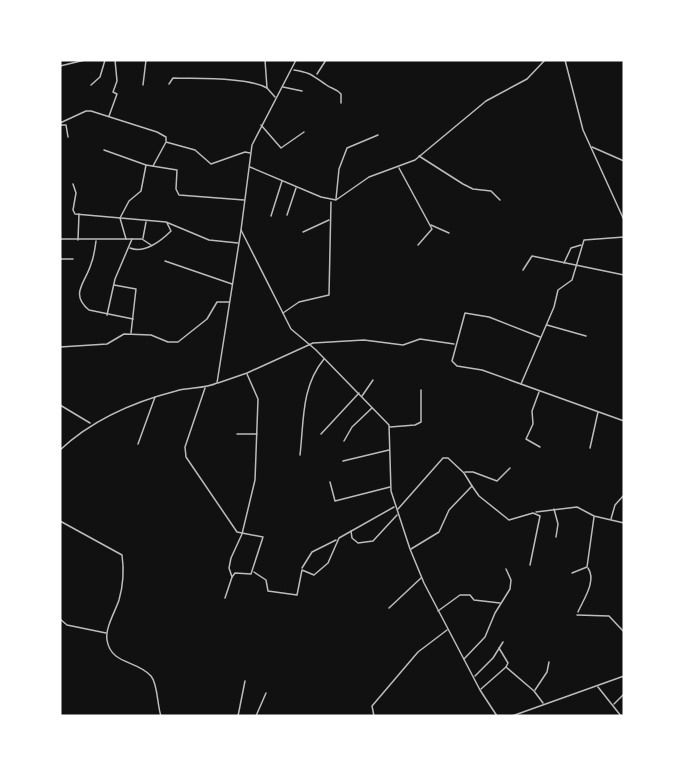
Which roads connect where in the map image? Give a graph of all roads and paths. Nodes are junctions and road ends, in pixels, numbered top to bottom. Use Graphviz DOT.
graph roads {
  1 [pos="85,60"];
  2 [pos="105,60"];
  3 [pos="115,60"];
  4 [pos="146,60"];
  5 [pos="265,60"];
  6 [pos="296,60"];
  7 [pos="326,60"];
  8 [pos="545,60"];
  9 [pos="565,60"];
  10 [pos="60,66"];
  11 [pos="292,70"];
  12 [pos="316,75"];
  13 [pos="170,84"];
  14 [pos="91,85"];
  15 [pos="143,85"];
  16 [pos="282,87"];
  17 [pos="267,88"];
  18 [pos="302,92"];
  19 [pos="276,98"];
  20 [pos="341,103"];
  21 [pos="109,116"];
  22 [pos="60,124"];
  23 [pos="261,125"];
  24 [pos="304,132"];
  25 [pos="378,135"];
  26 [pos="68,137"];
  27 [pos="166,142"];
  28 [pos="591,146"];
  29 [pos="104,150"];
  30 [pos="251,153"];
  31 [pos="420,156"];
  32 [pos="624,161"];
  33 [pos="146,165"];
  34 [pos="152,166"];
  35 [pos="249,166"];
  36 [pos="399,168"];
  37 [pos="282,180"];
  38 [pos="73,184"];
  39 [pos="296,187"];
  40 [pos="245,200"];
  41 [pos="331,200"];
  42 [pos="336,200"];
  43 [pos="500,200"];
  44 [pos="79,214"];
  45 [pos="287,215"];
  46 [pos="271,216"];
  47 [pos="120,218"];
  48 [pos="624,219"];
  49 [pos="147,220"];
  50 [pos="330,220"];
  51 [pos="166,222"];
  52 [pos="430,224"];
  53 [pos="241,230"];
  54 [pos="303,232"];
  55 [pos="449,233"];
  56 [pos="624,237"];
  57 [pos="142,238"];
  58 [pos="60,239"];
  59 [pos="126,239"];
  60 [pos="132,239"];
  61 [pos="78,240"];
  62 [pos="96,240"];
  63 [pos="239,243"];
  64 [pos="582,244"];
  65 [pos="151,245"];
  66 [pos="418,245"];
  67 [pos="128,248"];
  68 [pos="60,259"];
  69 [pos="73,259"];
  70 [pos="165,261"];
  71 [pos="564,264"];
  72 [pos="578,266"];
  73 [pos="523,270"];
  74 [pos="624,275"];
  75 [pos="233,284"];
  76 [pos="113,285"];
  77 [pos="230,302"];
  78 [pos="282,314"];
  79 [pos="107,316"];
  80 [pos="133,319"];
  81 [pos="546,325"];
  82 [pos="131,334"];
  83 [pos="586,336"];
  84 [pos="540,337"];
  85 [pos="309,344"];
  86 [pos="455,344"];
  87 [pos="60,347"];
  88 [pos="324,358"];
  89 [pos="247,373"];
  90 [pos="373,380"];
  91 [pos="217,383"];
  92 [pos="520,385"];
  93 [pos="205,388"];
  94 [pos="421,390"];
  95 [pos="539,391"];
  96 [pos="359,393"];
  97 [pos="362,396"];
  98 [pos="155,397"];
  99 [pos="60,405"];
  100 [pos="373,407"];
  101 [pos="598,411"];
  102 [pos="624,421"];
  103 [pos="91,424"];
  104 [pos="390,427"];
  105 [pos="237,434"];
  106 [pos="258,434"];
  107 [pos="321,434"];
  108 [pos="344,441"];
  109 [pos="138,444"];
  110 [pos="540,447"];
  111 [pos="590,448"];
  112 [pos="60,450"];
  113 [pos="390,450"];
  114 [pos="300,455"];
  115 [pos="343,461"];
  116 [pos="510,468"];
  117 [pos="464,473"];
  118 [pos="330,482"];
  119 [pos="472,486"];
  120 [pos="391,487"];
  121 [pos="624,495"];
  122 [pos="396,508"];
  123 [pos="554,508"];
  124 [pos="540,511"];
  125 [pos="533,513"];
  126 [pos="398,514"];
  127 [pos="540,516"];
  128 [pos="594,516"];
  129 [pos="610,520"];
  130 [pos="60,521"];
  131 [pos="624,523"];
  132 [pos="351,531"];
  133 [pos="242,534"];
  134 [pos="556,537"];
  135 [pos="339,538"];
  136 [pos="410,549"];
  137 [pos="530,565"];
  138 [pos="587,567"];
  139 [pos="506,569"];
  140 [pos="302,570"];
  141 [pos="253,571"];
  142 [pos="572,573"];
  143 [pos="232,577"];
  144 [pos="421,578"];
  145 [pos="225,598"];
  146 [pos="501,603"];
  147 [pos="389,608"];
  148 [pos="438,611"];
  149 [pos="60,619"];
  150 [pos="448,630"];
  151 [pos="624,632"];
  152 [pos="107,633"];
  153 [pos="503,642"];
  154 [pos="499,648"];
  155 [pos="464,659"];
  156 [pos="549,662"];
  157 [pos="506,667"];
  158 [pos="624,676"];
  159 [pos="473,677"];
  160 [pos="245,681"];
  161 [pos="598,686"];
  162 [pos="480,690"];
  163 [pos="534,691"];
  164 [pos="266,693"];
  165 [pos="624,694"];
  166 [pos="543,704"];
  167 [pos="614,704"];
  168 [pos="161,716"];
  169 [pos="238,716"];
  170 [pos="256,716"];
  171 [pos="374,716"];
  172 [pos="497,716"];
  173 [pos="512,716"];
  174 [pos="621,716"];
  1 -- 10 [label="street"];
  2 -- 14 [label="street"];
  3 -- 21 [label="street"];
  4 -- 15 [label="street"];
  5 -- 17 [label="street"];
  6 -- 11 [label="street"];
  7 -- 12 [label="street"];
  8 -- 31 [label="street"];
  9 -- 28 [label="street"];
  11 -- 12 [label="street"];
  11 -- 16 [label="street"];
  12 -- 20 [label="street"];
  13 -- 17 [label="street"];
  16 -- 18 [label="street"];
  16 -- 19 [label="street"];
  17 -- 19 [label="street"];
  19 -- 23 [label="street"];
  21 -- 22 [label="street"];
  21 -- 27 [label="street"];
  22 -- 26 [label="street"];
  23 -- 24 [label="street"];
  23 -- 30 [label="street"];
  25 -- 42 [label="street"];
  27 -- 30 [label="street"];
  27 -- 34 [label="street"];
  28 -- 32 [label="street"];
  28 -- 48 [label="street"];
  29 -- 33 [label="street"];
  30 -- 35 [label="street"];
  31 -- 36 [label="street"];
  31 -- 43 [label="street"];
  33 -- 34 [label="street"];
  33 -- 47 [label="street"];
  34 -- 40 [label="street"];
  35 -- 37 [label="street"];
  35 -- 40 [label="street"];
  36 -- 42 [label="street"];
  36 -- 52 [label="street"];
  37 -- 39 [label="street"];
  37 -- 46 [label="street"];
  38 -- 44 [label="street"];
  39 -- 41 [label="street"];
  39 -- 45 [label="street"];
  40 -- 53 [label="street"];
  41 -- 42 [label="street"];
  41 -- 50 [label="street"];
  44 -- 47 [label="street"];
  44 -- 61 [label="street"];
  47 -- 49 [label="street"];
  47 -- 59 [label="street"];
  49 -- 51 [label="street"];
  49 -- 57 [label="street"];
  50 -- 54 [label="street"];
  50 -- 78 [label="street"];
  51 -- 63 [label="street"];
  51 -- 65 [label="street"];
  52 -- 55 [label="street"];
  52 -- 66 [label="street"];
  53 -- 63 [label="street"];
  53 -- 78 [label="street"];
  56 -- 64 [label="street"];
  57 -- 60 [label="street"];
  57 -- 65 [label="street"];
  58 -- 61 [label="street"];
  59 -- 60 [label="street"];
  59 -- 62 [label="street"];
  60 -- 67 [label="street"];
  61 -- 62 [label="street"];
  62 -- 79 [label="street"];
  63 -- 75 [label="street"];
  64 -- 71 [label="street"];
  64 -- 72 [label="street"];
  65 -- 67 [label="street"];
  67 -- 76 [label="street"];
  68 -- 69 [label="street"];
  70 -- 75 [label="street"];
  71 -- 72 [label="street"];
  71 -- 73 [label="street"];
  72 -- 74 [label="street"];
  72 -- 81 [label="street"];
  75 -- 77 [label="street"];
  76 -- 79 [label="street"];
  76 -- 80 [label="street"];
  77 -- 82 [label="street"];
  77 -- 91 [label="street"];
  78 -- 85 [label="street"];
  79 -- 80 [label="street"];
  80 -- 82 [label="street"];
  81 -- 83 [label="street"];
  81 -- 84 [label="street"];
  82 -- 87 [label="street"];
  84 -- 86 [label="street"];
  84 -- 92 [label="street"];
  85 -- 86 [label="street"];
  85 -- 88 [label="street"];
  85 -- 89 [label="street"];
  86 -- 92 [label="street"];
  88 -- 96 [label="street"];
  88 -- 114 [label="street"];
  89 -- 91 [label="street"];
  89 -- 106 [label="street"];
  90 -- 97 [label="street"];
  91 -- 93 [label="street"];
  92 -- 95 [label="street"];
  93 -- 98 [label="street"];
  93 -- 133 [label="street"];
  94 -- 104 [label="street"];
  95 -- 101 [label="street"];
  95 -- 110 [label="street"];
  96 -- 97 [label="street"];
  96 -- 107 [label="street"];
  97 -- 100 [label="street"];
  98 -- 103 [label="street"];
  98 -- 109 [label="street"];
  99 -- 103 [label="street"];
  100 -- 104 [label="street"];
  100 -- 108 [label="street"];
  101 -- 102 [label="street"];
  101 -- 111 [label="street"];
  103 -- 112 [label="street"];
  104 -- 113 [label="street"];
  105 -- 106 [label="street"];
  106 -- 133 [label="street"];
  113 -- 115 [label="street"];
  113 -- 120 [label="street"];
  116 -- 117 [label="street"];
  117 -- 119 [label="street"];
  117 -- 122 [label="street"];
  118 -- 120 [label="street"];
  119 -- 125 [label="street"];
  119 -- 136 [label="street"];
  120 -- 122 [label="street"];
  121 -- 129 [label="street"];
  122 -- 126 [label="street"];
  122 -- 132 [label="street"];
  123 -- 124 [label="street"];
  123 -- 128 [label="street"];
  123 -- 134 [label="street"];
  124 -- 125 [label="street"];
  124 -- 127 [label="street"];
  125 -- 127 [label="street"];
  126 -- 132 [label="street"];
  126 -- 136 [label="street"];
  127 -- 137 [label="street"];
  128 -- 129 [label="street"];
  128 -- 138 [label="street"];
  129 -- 131 [label="street"];
  130 -- 152 [label="street"];
  132 -- 135 [label="street"];
  133 -- 141 [label="street"];
  133 -- 143 [label="street"];
  135 -- 140 [label="street"];
  135 -- 140 [label="street"];
  136 -- 144 [label="street"];
  138 -- 142 [label="street"];
  138 -- 151 [label="street"];
  139 -- 146 [label="street"];
  140 -- 141 [label="street"];
  141 -- 143 [label="street"];
  143 -- 145 [label="street"];
  144 -- 147 [label="street"];
  144 -- 148 [label="street"];
  146 -- 148 [label="street"];
  146 -- 155 [label="street"];
  148 -- 150 [label="street"];
  149 -- 152 [label="street"];
  150 -- 155 [label="street"];
  150 -- 171 [label="street"];
  152 -- 168 [label="street"];
  153 -- 154 [label="street"];
  154 -- 157 [label="street"];
  154 -- 159 [label="street"];
  155 -- 159 [label="street"];
  156 -- 163 [label="street"];
  157 -- 162 [label="street"];
  157 -- 163 [label="street"];
  158 -- 161 [label="street"];
  159 -- 162 [label="street"];
  160 -- 169 [label="street"];
  161 -- 166 [label="street"];
  161 -- 167 [label="street"];
  162 -- 172 [label="street"];
  163 -- 166 [label="street"];
  164 -- 170 [label="street"];
  165 -- 167 [label="street"];
  166 -- 173 [label="street"];
  167 -- 174 [label="street"];
}
